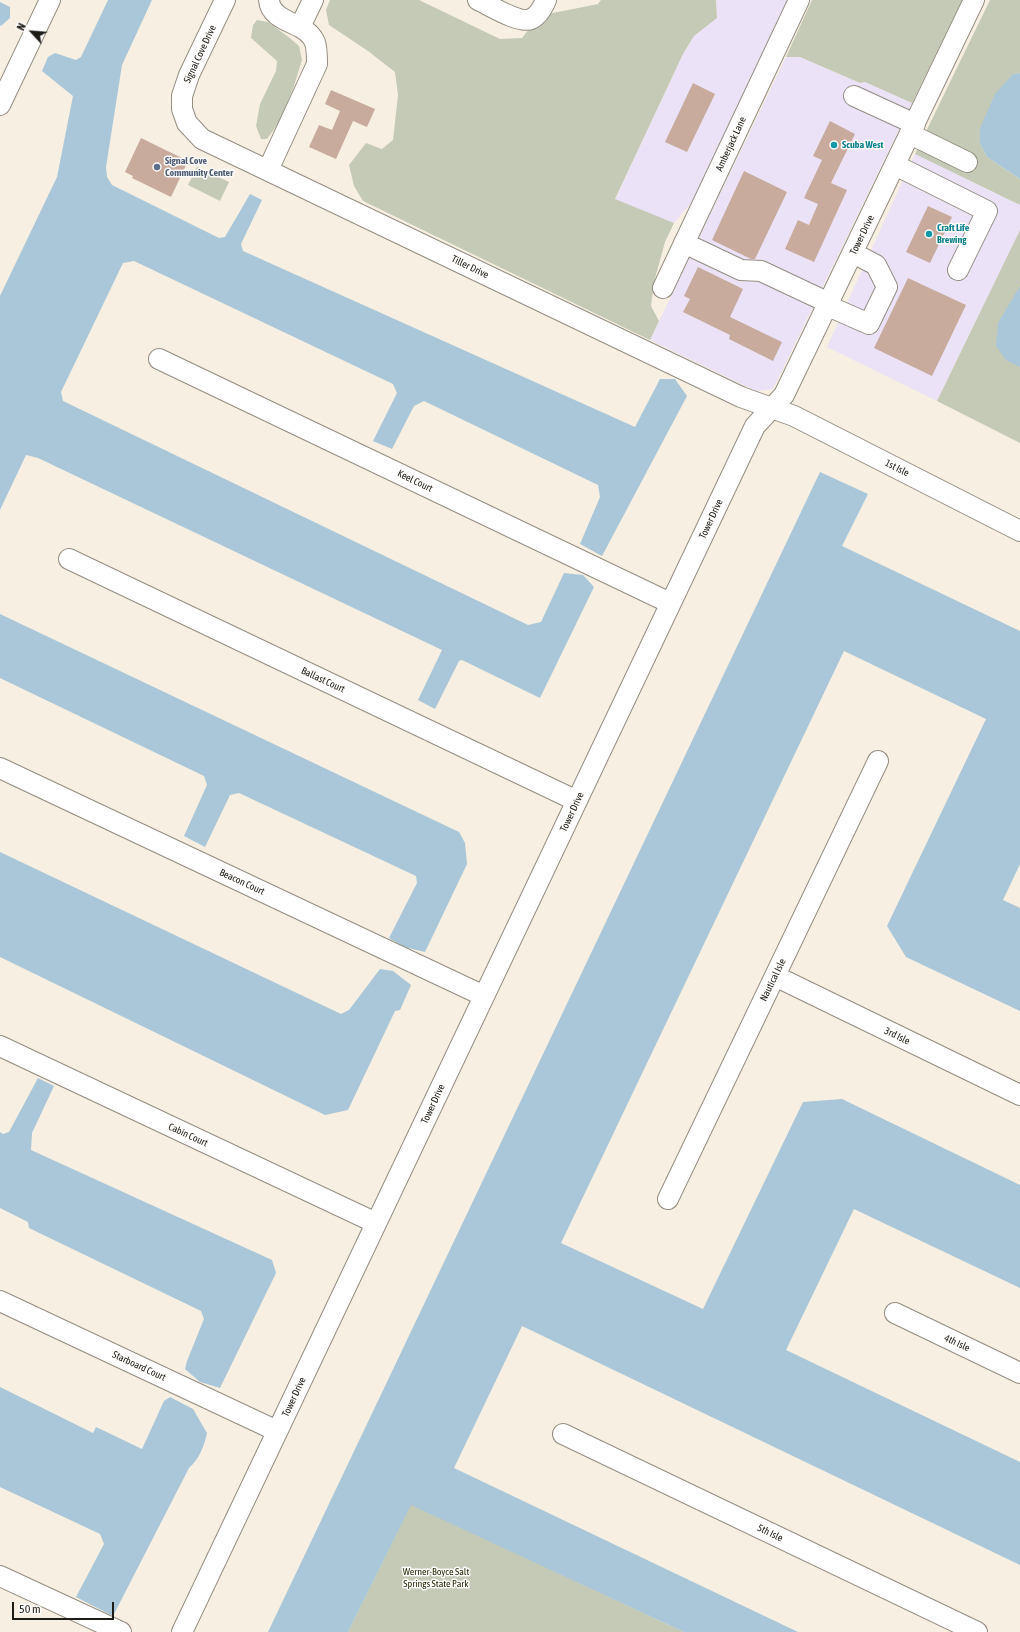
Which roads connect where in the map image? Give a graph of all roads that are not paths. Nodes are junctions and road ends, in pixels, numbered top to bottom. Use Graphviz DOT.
graph roads {
  1 [pos="50,0"];
  2 [pos="225,0"];
  3 [pos="269,0"];
  4 [pos="313,0"];
  5 [pos="478,0"];
  6 [pos="546,0"];
  7 [pos="799,0"];
  8 [pos="974,0"];
  9 [pos="300,27"];
  10 [pos="854,96"];
  11 [pos="0,105"];
  12 [pos="182,109"];
  13 [pos="912,129"];
  14 [pos="967,162"];
  15 [pos="895,165"];
  16 [pos="268,170"];
  17 [pos="684,243"];
  18 [pos="853,253"];
  19 [pos="958,270"];
  20 [pos="662,288"];
  21 [pos="829,304"];
  22 [pos="159,359"];
  23 [pos="772,408"];
  24 [pos="1020,531"];
  25 [pos="69,559"];
  26 [pos="670,603"];
  27 [pos="878,761"];
  28 [pos="0,768"];
  29 [pos="577,800"];
  30 [pos="775,976"];
  31 [pos="484,996"];
  32 [pos="0,1046"];
  33 [pos="1020,1095"];
  34 [pos="668,1199"];
  35 [pos="376,1223"];
  36 [pos="0,1300"];
  37 [pos="894,1313"];
  38 [pos="1020,1373"];
  39 [pos="277,1431"];
  40 [pos="563,1434"];
  41 [pos="0,1576"];
  42 [pos="121,1632"];
  43 [pos="182,1632"];
  44 [pos="977,1632"];
  1 -- 11 [label="street"];
  2 -- 12 [label="street, Signal Cove Drive"];
  3 -- 9 [label="street"];
  4 -- 9 [label="street"];
  5 -- 6 [label="street"];
  7 -- 17 [label="street, Amberjack Lane"];
  8 -- 13 [label="street, Tower Drive"];
  9 -- 16 [label="street"];
  10 -- 13 [label="street"];
  12 -- 16 [label="street, Tiller Drive"];
  13 -- 14 [label="street"];
  13 -- 15 [label="street, Tower Drive"];
  15 -- 18 [label="street, Tower Drive"];
  15 -- 19 [label="street"];
  16 -- 23 [label="street, Tiller Drive"];
  17 -- 20 [label="street, Amberjack Lane"];
  17 -- 21 [label="street"];
  18 -- 21 [label="street, Tower Drive"];
  18 -- 21 [label="street"];
  21 -- 23 [label="street, Tower Drive"];
  22 -- 26 [label="street, Keel Court"];
  23 -- 24 [label="street, 1st Isle"];
  23 -- 26 [label="street, Tower Drive"];
  25 -- 29 [label="street, Ballast Court"];
  26 -- 29 [label="street, Tower Drive"];
  27 -- 30 [label="street, Nautical Isle"];
  28 -- 31 [label="street, Beacon Court"];
  29 -- 31 [label="street, Tower Drive"];
  30 -- 33 [label="street, 3rd Isle"];
  30 -- 34 [label="street, Nautical Isle"];
  31 -- 35 [label="street, Tower Drive"];
  32 -- 35 [label="street, Cabin Court"];
  35 -- 39 [label="street, Tower Drive"];
  36 -- 39 [label="street, Starboard Court"];
  37 -- 38 [label="street, 4th Isle"];
  39 -- 43 [label="street, Tower Drive"];
  40 -- 44 [label="street, 5th Isle"];
  41 -- 42 [label="street"];
}
